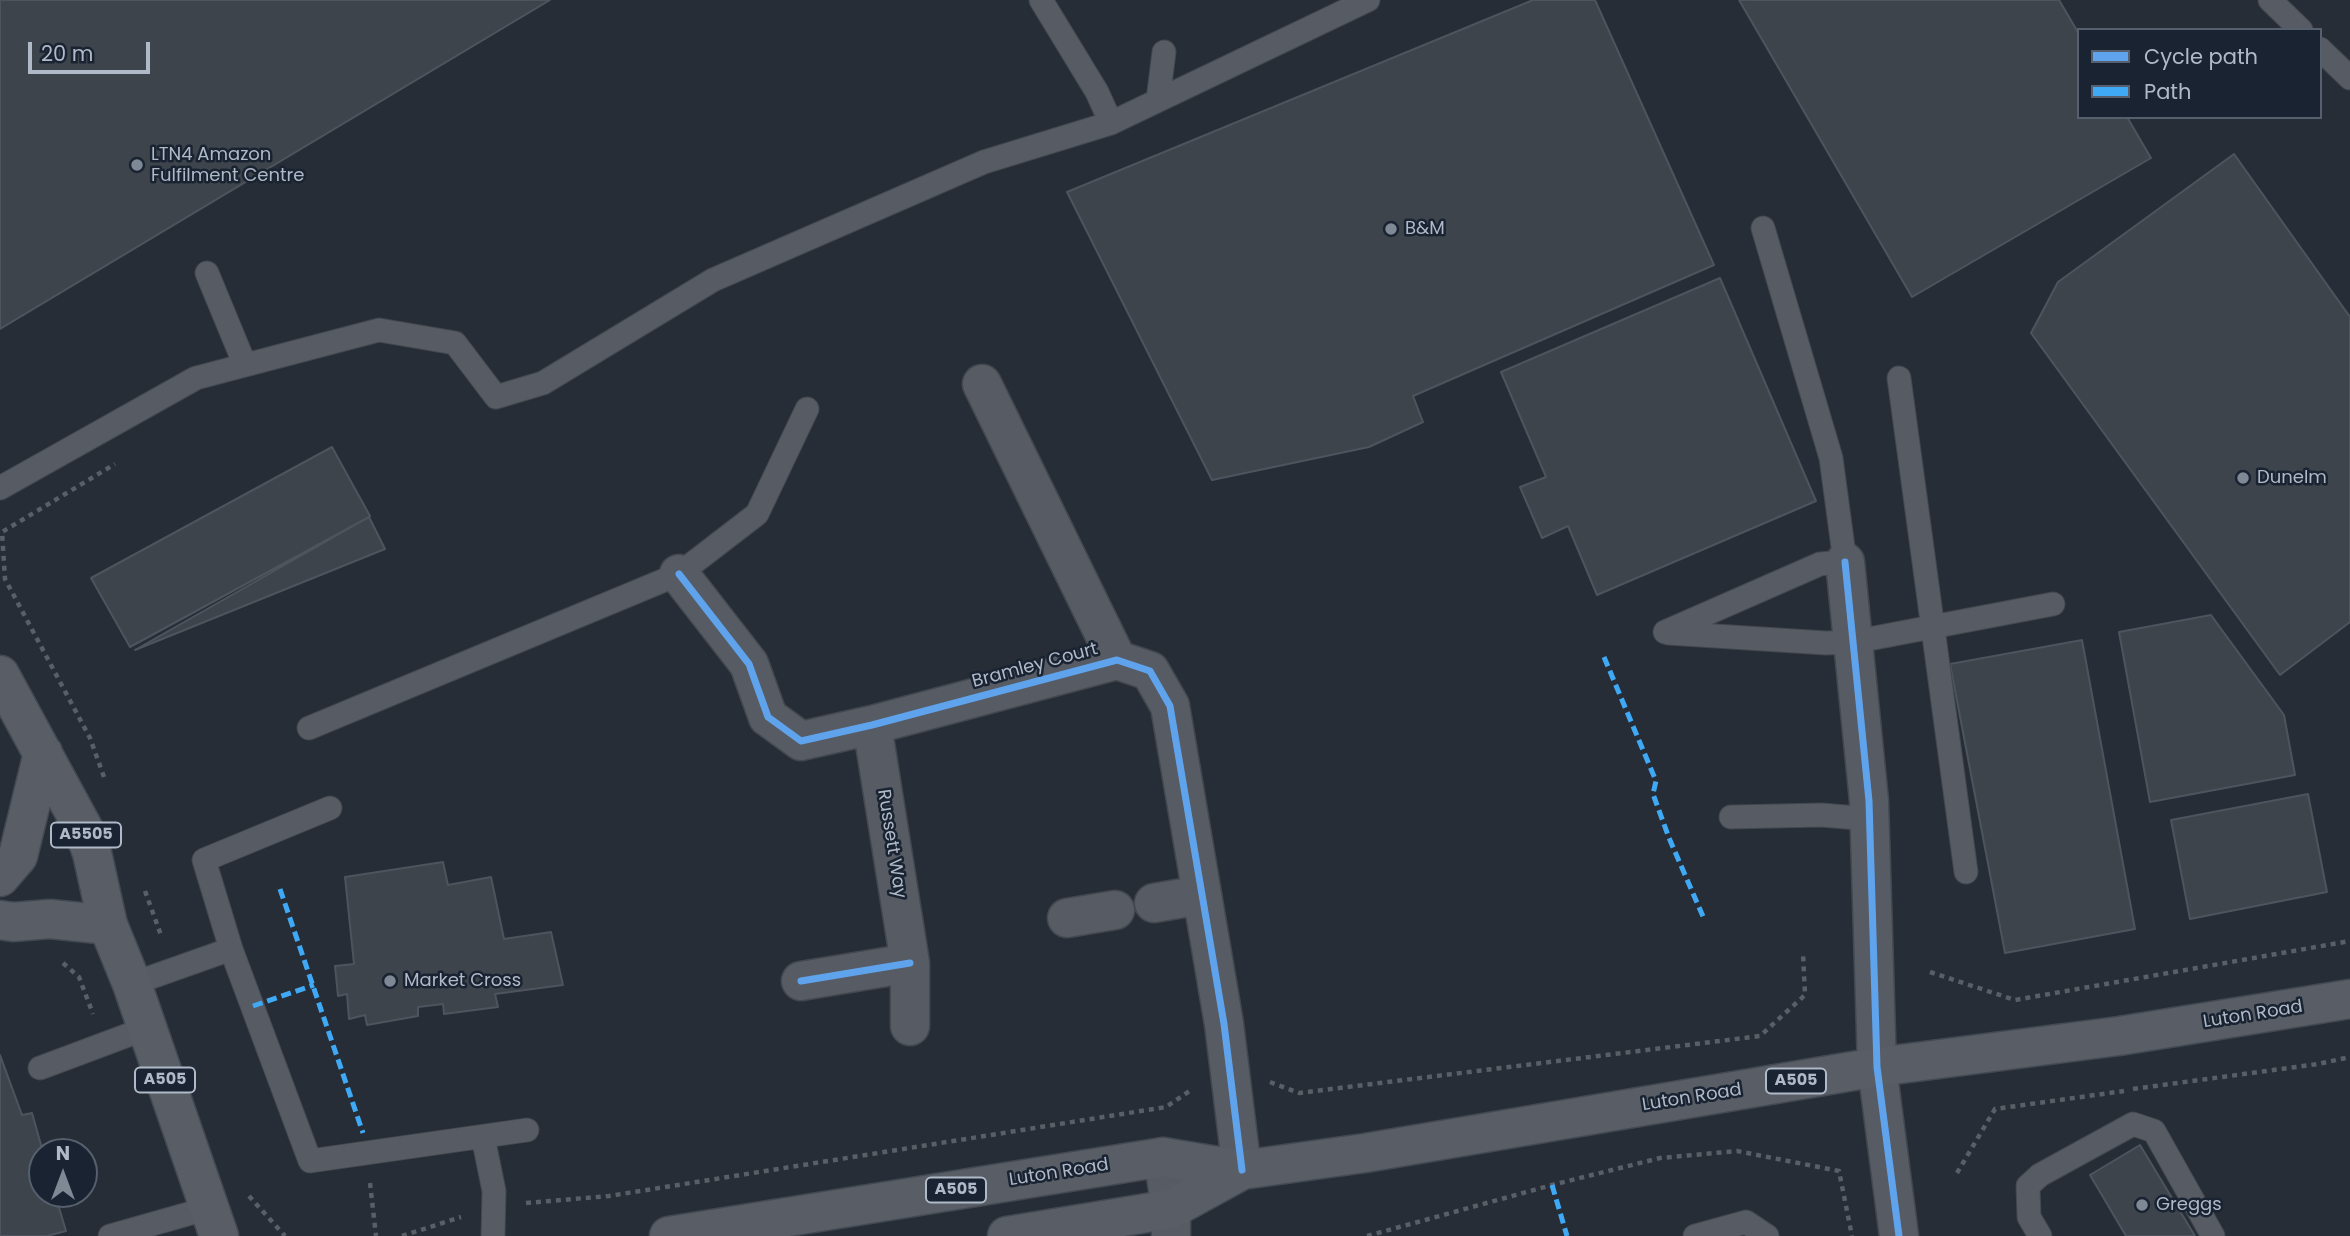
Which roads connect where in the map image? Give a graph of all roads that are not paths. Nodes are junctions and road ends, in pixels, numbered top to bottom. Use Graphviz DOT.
graph roads {
  1 [pos="1041,0"];
  2 [pos="1368,0"];
  3 [pos="2270,0"];
  4 [pos="2299,28"];
  5 [pos="2322,51"];
  6 [pos="1164,52"];
  7 [pos="2350,78"];
  8 [pos="1158,100"];
  9 [pos="1111,123"];
  10 [pos="1763,228"];
  11 [pos="207,273"];
  12 [pos="245,365"];
  13 [pos="1899,378"];
  14 [pos="982,384"];
  15 [pos="807,409"];
  16 [pos="0,488"];
  17 [pos="1845,562"];
  18 [pos="679,574"];
  19 [pos="2053,604"];
  20 [pos="1931,627"];
  21 [pos="1853,642"];
  22 [pos="1117,660"];
  23 [pos="0,675"];
  24 [pos="872,725"];
  25 [pos="309,728"];
  26 [pos="43,753"];
  27 [pos="330,808"];
  28 [pos="1731,817"];
  29 [pos="1869,819"];
  30 [pos="1966,872"];
  31 [pos="0,877"];
  32 [pos="1201,895"];
  33 [pos="1154,903"];
  34 [pos="1115,910"];
  35 [pos="1067,918"];
  36 [pos="0,920"];
  37 [pos="108,925"];
  38 [pos="232,949"];
  39 [pos="910,963"];
  40 [pos="802,981"];
  41 [pos="132,984"];
  42 [pos="2350,999"];
  43 [pos="910,1026"];
  44 [pos="147,1028"];
  45 [pos="1877,1067"];
  46 [pos="40,1068"];
  47 [pos="527,1130"];
  48 [pos="483,1137"];
  49 [pos="1163,1157"];
  50 [pos="1242,1170"];
  51 [pos="214,1222"];
  52 [pos="1171,1222"];
  53 [pos="110,1236"];
  54 [pos="493,1236"];
  55 [pos="669,1236"];
  56 [pos="1007,1236"];
  57 [pos="1695,1236"];
  58 [pos="1767,1236"];
  59 [pos="1899,1236"];
  60 [pos="2040,1236"];
  61 [pos="2213,1236"];
  1 -- 9 [label="lane"];
  2 -- 8 [label="lane"];
  3 -- 4 [label="lane"];
  5 -- 7 [label="lane"];
  6 -- 8 [label="lane"];
  8 -- 9 [label="lane"];
  9 -- 12 [label="lane"];
  10 -- 17 [label="lane"];
  11 -- 12 [label="lane"];
  12 -- 16 [label="lane"];
  13 -- 20 [label="lane"];
  14 -- 22 [label="street, Bramley Court"];
  15 -- 18 [label="lane"];
  17 -- 21 [label="street"];
  17 -- 21 [label="lane"];
  18 -- 24 [label="street, Bramley Court"];
  18 -- 25 [label="lane"];
  19 -- 20 [label="lane"];
  20 -- 21 [label="lane"];
  20 -- 30 [label="lane"];
  21 -- 29 [label="street"];
  22 -- 24 [label="street, Bramley Court"];
  22 -- 32 [label="street, Bramley Court"];
  23 -- 26 [label="main road, A5505"];
  24 -- 39 [label="street, Russett Way"];
  26 -- 31 [label="main road, A5505"];
  26 -- 37 [label="main road, A5505"];
  27 -- 38 [label="lane"];
  28 -- 29 [label="lane"];
  29 -- 45 [label="street"];
  32 -- 33 [label="street"];
  32 -- 50 [label="street, Bramley Court"];
  34 -- 35 [label="street"];
  36 -- 37 [label="main road"];
  37 -- 41 [label="main road, A505"];
  38 -- 41 [label="lane"];
  38 -- 48 [label="lane"];
  39 -- 40 [label="street"];
  39 -- 43 [label="street, Russett Way"];
  41 -- 44 [label="main road, A505"];
  42 -- 45 [label="main road, Luton Road / A505"];
  44 -- 46 [label="lane"];
  44 -- 51 [label="main road, A505"];
  45 -- 50 [label="main road, Luton Road / A505"];
  45 -- 59 [label="street"];
  47 -- 48 [label="lane"];
  48 -- 54 [label="lane"];
  49 -- 50 [label="main road, Luton Road / A505"];
  49 -- 52 [label="street"];
  49 -- 55 [label="main road, Luton Road / A505"];
  50 -- 52 [label="main road, Luton Road / A505"];
  51 -- 53 [label="lane"];
  52 -- 56 [label="main road, Luton Road / A505"];
  57 -- 58 [label="lane"];
  60 -- 61 [label="lane"];
}
